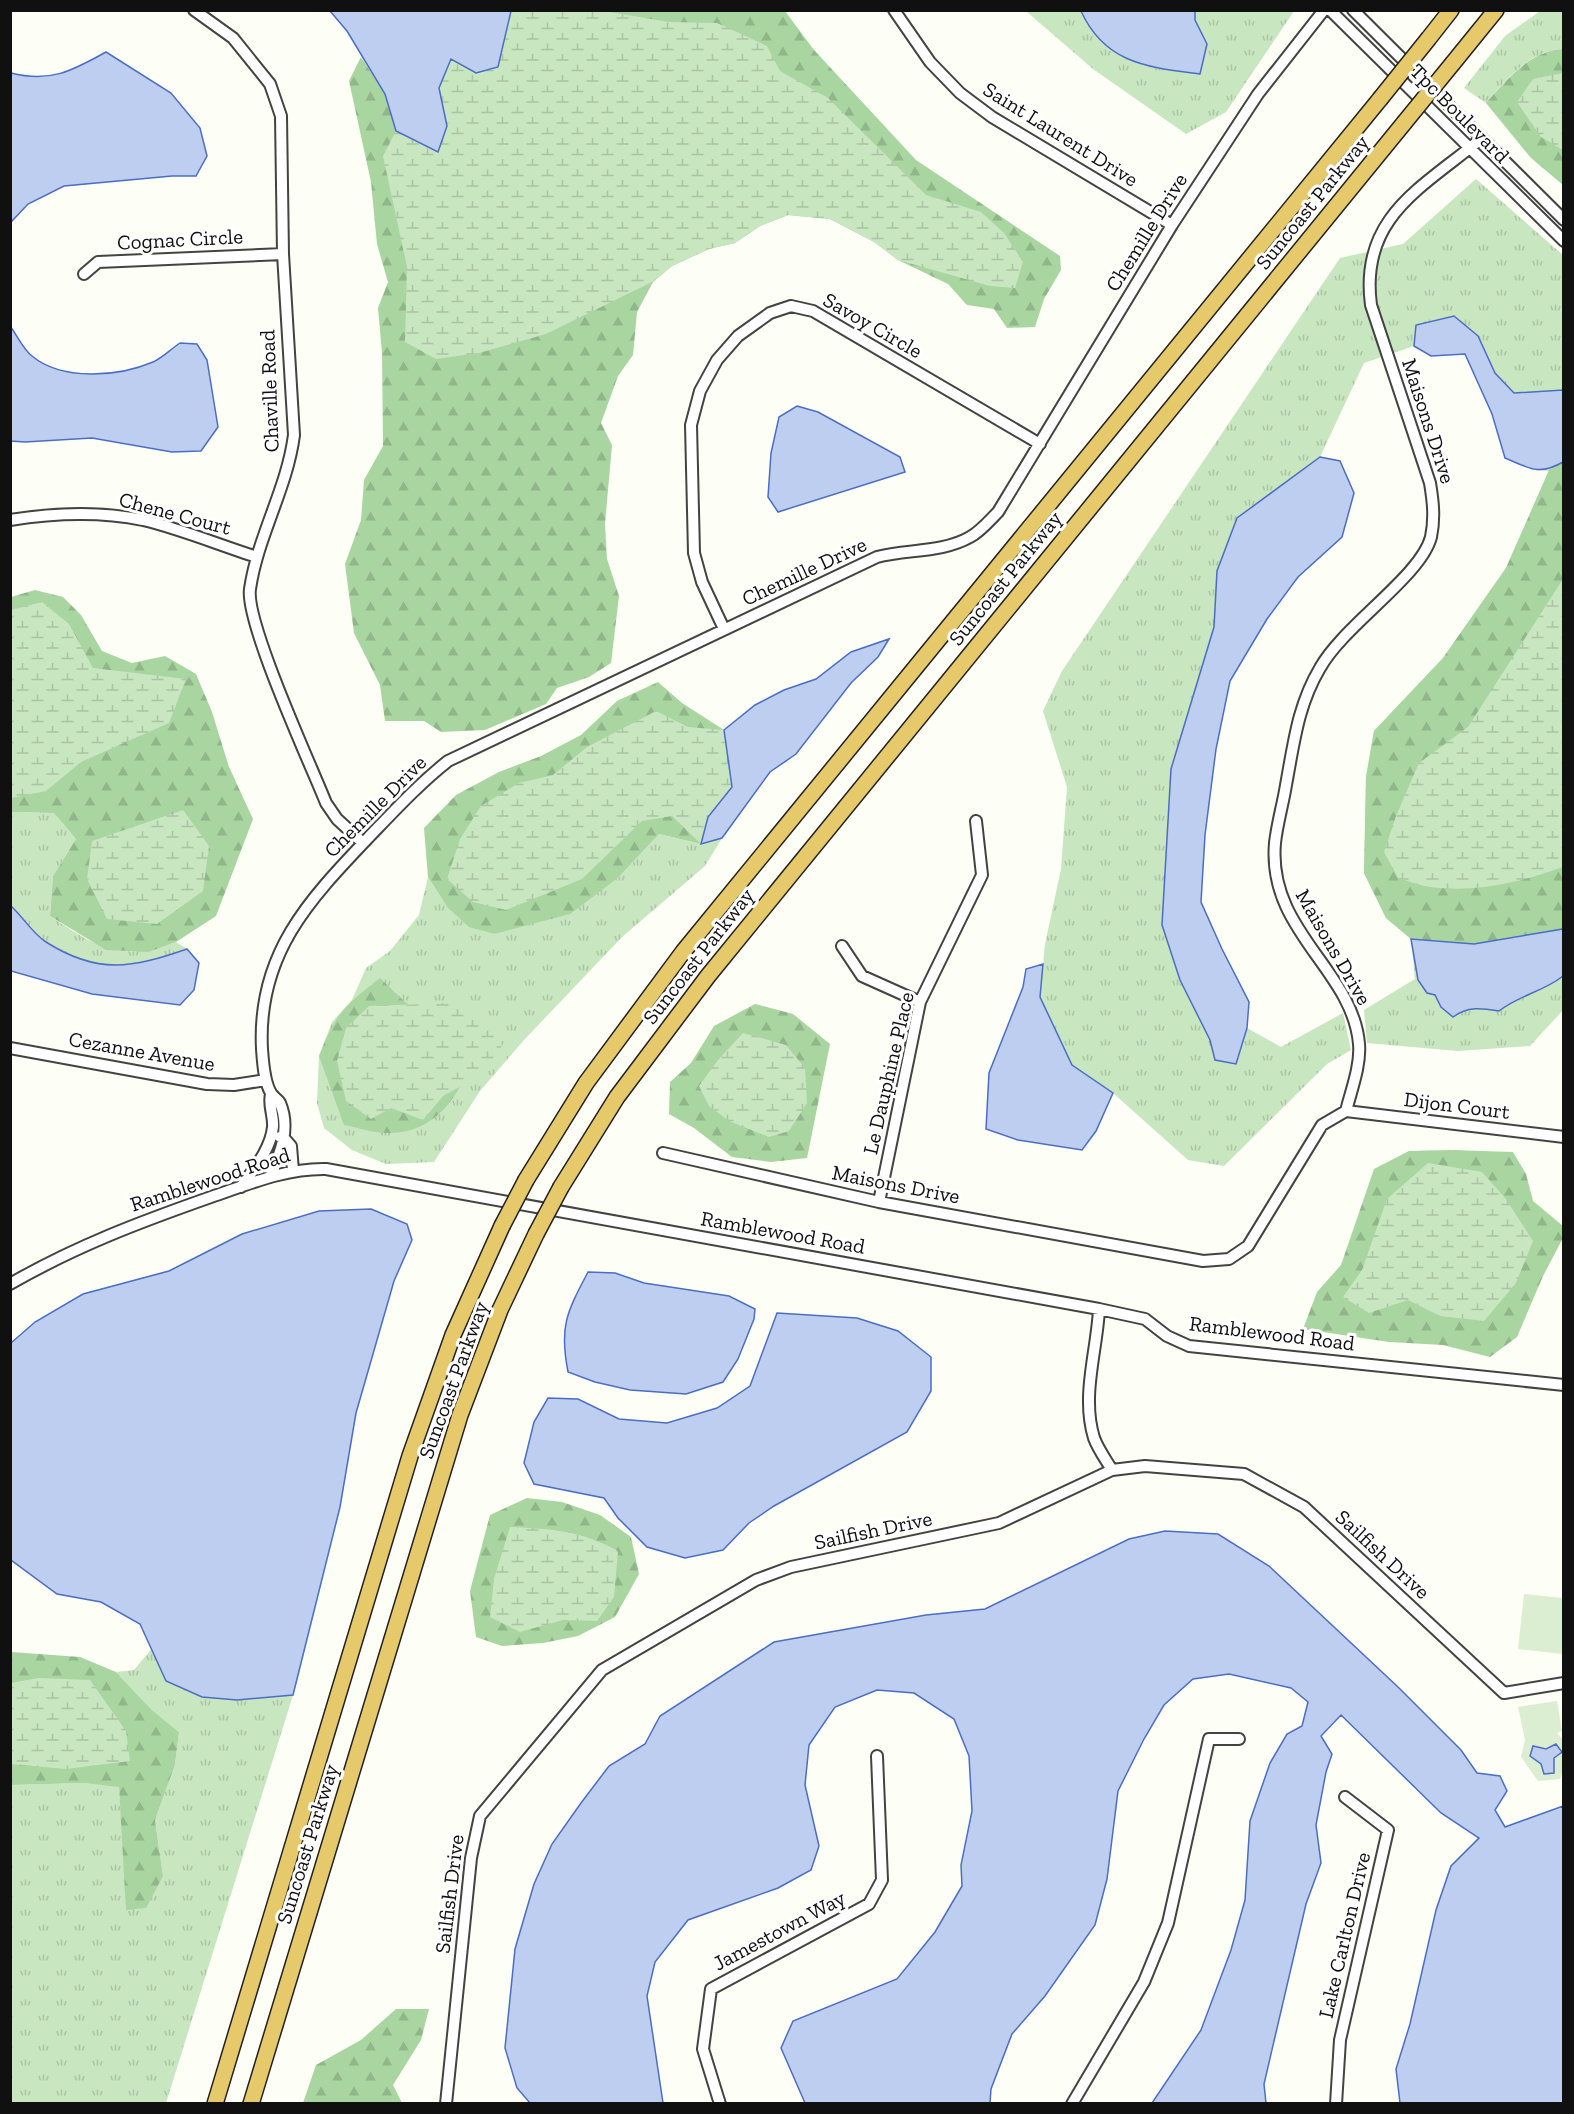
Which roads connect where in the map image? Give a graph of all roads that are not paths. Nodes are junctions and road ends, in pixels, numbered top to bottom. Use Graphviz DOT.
graph roads {
  1 [pos="194,10"];
  2 [pos="894,10"];
  3 [pos="1324,10"];
  4 [pos="1330,10"];
  5 [pos="1353,10"];
  6 [pos="1451,10"];
  7 [pos="1496,10"];
  8 [pos="1482,138"];
  9 [pos="1470,148"];
  10 [pos="1563,220"];
  11 [pos="1172,225"];
  12 [pos="1563,241"];
  13 [pos="282,254"];
  14 [pos="84,274"];
  15 [pos="1040,444"];
  16 [pos="10,520"];
  17 [pos="257,557"];
  18 [pos="724,629"];
  19 [pos="976,821"];
  20 [pos="363,843"];
  21 [pos="842,946"];
  22 [pos="920,1002"];
  23 [pos="10,1048"];
  24 [pos="267,1080"];
  25 [pos="271,1094"];
  26 [pos="1346,1111"];
  27 [pos="271,1137"];
  28 [pos="1563,1137"];
  29 [pos="284,1138"];
  30 [pos="663,1153"];
  31 [pos="293,1170"];
  32 [pos="270,1177"];
  33 [pos="241,1187"];
  34 [pos="879,1202"];
  35 [pos="10,1284"];
  36 [pos="1099,1309"];
  37 [pos="1563,1385"];
  38 [pos="1112,1470"];
  39 [pos="1563,1683"];
  40 [pos="1239,1739"];
  41 [pos="878,1756"];
  42 [pos="1345,1797"];
  43 [pos="215,2103"];
  44 [pos="251,2103"];
  45 [pos="446,2103"];
  46 [pos="720,2103"];
  47 [pos="1072,2103"];
  48 [pos="1336,2103"];
  1 -- 13 [label="street, Chaville Road"];
  2 -- 11 [label="street, Saint Laurent Drive"];
  3 -- 11 [label="street, Chemille Drive"];
  4 -- 9 [label="street, Tpc Boulevard"];
  5 -- 8 [label="street, Tpc Boulevard"];
  6 -- 43 [label="highway, Suncoast Parkway, bridge"];
  7 -- 44 [label="highway, Suncoast Parkway, bridge"];
  8 -- 9 [label="street, Maisons Drive"];
  8 -- 10 [label="street, Tpc Boulevard"];
  9 -- 12 [label="street, Tpc Boulevard"];
  9 -- 26 [label="street, Maisons Drive"];
  11 -- 15 [label="street, Chemille Drive"];
  13 -- 14 [label="street, Cognac Circle"];
  13 -- 17 [label="street, Chaville Road"];
  15 -- 18 [label="street, Chemille Drive"];
  15 -- 18 [label="street, Savoy Circle"];
  16 -- 17 [label="street, Chene Court"];
  17 -- 20 [label="street, Chaville Road"];
  18 -- 20 [label="street, Chemille Drive"];
  19 -- 22 [label="street, Le Dauphine Place"];
  20 -- 24 [label="street, Chemille Drive"];
  21 -- 22 [label="street"];
  22 -- 34 [label="street, Le Dauphine Place"];
  23 -- 24 [label="street, Cezanne Avenue"];
  24 -- 25 [label="street, Chemille Drive"];
  25 -- 27 [label="street, Chemille Drive"];
  25 -- 29 [label="street, Chemille Drive"];
  26 -- 28 [label="street, Dijon Court"];
  26 -- 34 [label="street, Maisons Drive"];
  27 -- 29 [label="street"];
  27 -- 33 [label="street"];
  29 -- 31 [label="street, Chemille Drive"];
  29 -- 32 [label="street, Chemille Drive"];
  30 -- 34 [label="street, Maisons Drive"];
  31 -- 32 [label="street, Ramblewood Road"];
  31 -- 36 [label="street, Ramblewood Road"];
  32 -- 33 [label="street, Ramblewood Road"];
  33 -- 35 [label="street, Ramblewood Road"];
  36 -- 37 [label="street, Ramblewood Road"];
  36 -- 38 [label="street"];
  38 -- 39 [label="street, Sailfish Drive"];
  38 -- 45 [label="street, Sailfish Drive"];
  40 -- 47 [label="street"];
  41 -- 46 [label="street, Jamestown Way"];
  42 -- 48 [label="street, Lake Carlton Drive"];
}
